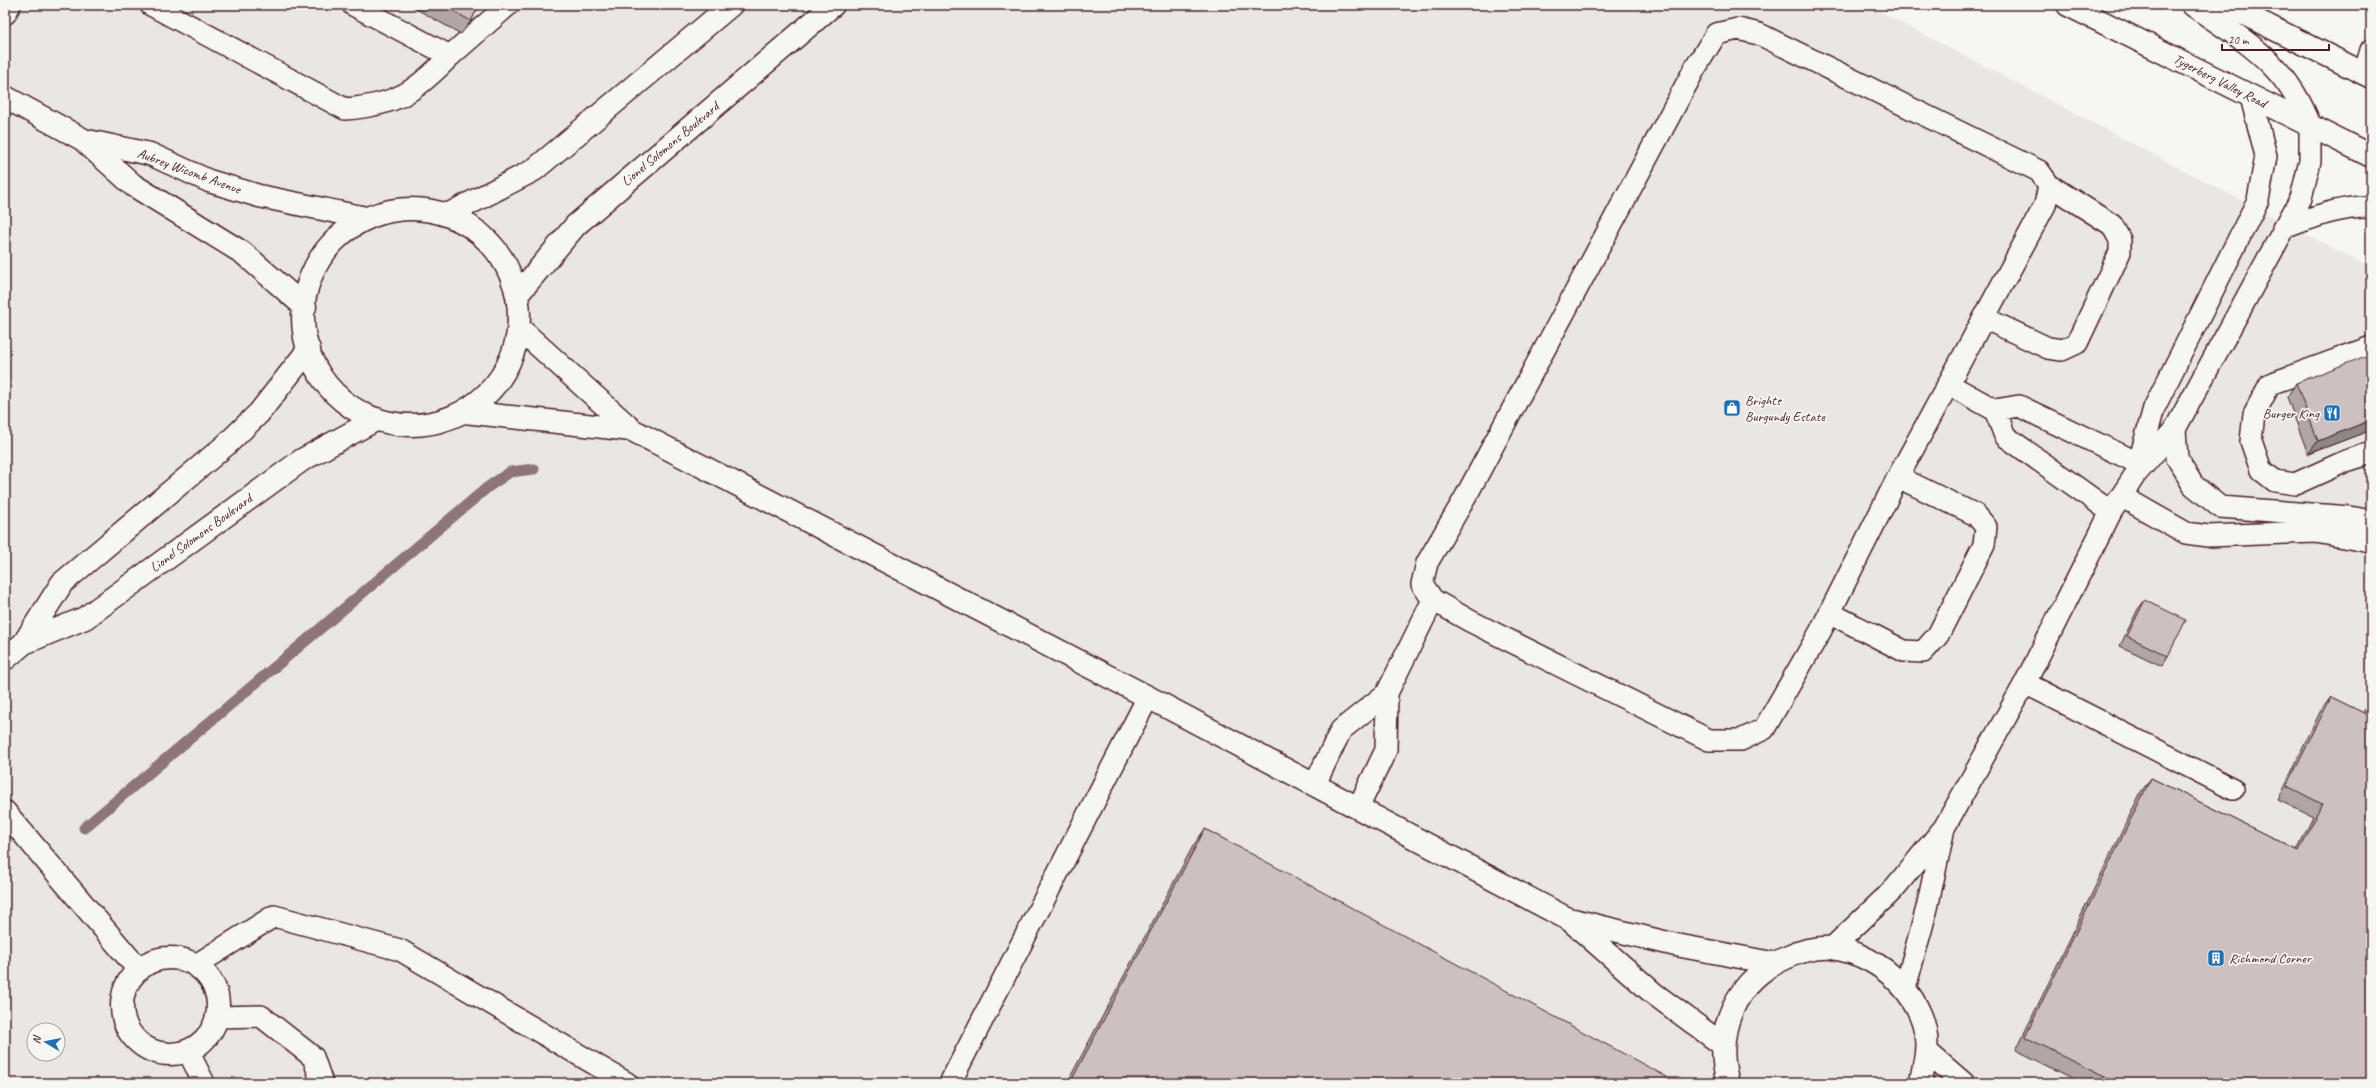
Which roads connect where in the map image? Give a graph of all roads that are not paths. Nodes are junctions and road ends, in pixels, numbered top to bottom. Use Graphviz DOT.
graph roads {
  1 [pos="10,5"];
  2 [pos="151,5"];
  3 [pos="353,5"];
  4 [pos="508,5"];
  5 [pos="731,5"];
  6 [pos="833,5"];
  7 [pos="2068,5"];
  8 [pos="2193,5"];
  9 [pos="2226,5"];
  10 [pos="5,14"];
  11 [pos="2371,50"];
  12 [pos="450,56"];
  13 [pos="2368,76"];
  14 [pos="2371,96"];
  15 [pos="2251,97"];
  16 [pos="5,98"];
  17 [pos="2310,126"];
  18 [pos="82,140"];
  19 [pos="2371,156"];
  20 [pos="2049,185"];
  21 [pos="2371,207"];
  22 [pos="450,214"];
  23 [pos="366,218"];
  24 [pos="2283,228"];
  25 [pos="518,294"];
  26 [pos="305,307"];
  27 [pos="1984,318"];
  28 [pos="519,328"];
  29 [pos="2371,347"];
  30 [pos="309,349"];
  31 [pos="1948,384"];
  32 [pos="1995,410"];
  33 [pos="464,412"];
  34 [pos="377,419"];
  35 [pos="2174,429"];
  36 [pos="632,430"];
  37 [pos="2371,454"];
  38 [pos="2137,469"];
  39 [pos="1898,477"];
  40 [pos="2116,504"];
  41 [pos="2371,521"];
  42 [pos="2371,542"];
  43 [pos="1433,600"];
  44 [pos="1830,613"];
  45 [pos="24,643"];
  46 [pos="5,659"];
  47 [pos="2025,683"];
  48 [pos="1387,693"];
  49 [pos="1148,697"];
  50 [pos="1315,784"];
  51 [pos="2233,789"];
  52 [pos="1358,808"];
  53 [pos="5,812"];
  54 [pos="1944,828"];
  55 [pos="1570,920"];
  56 [pos="1832,948"];
  57 [pos="1772,963"];
  58 [pos="196,965"];
  59 [pos="139,970"];
  60 [pos="1905,988"];
  61 [pos="217,1017"];
  62 [pos="1723,1045"];
  63 [pos="188,1051"];
  64 [pos="1927,1052"];
  65 [pos="204,1083"];
  66 [pos="322,1083"];
  67 [pos="627,1083"];
  68 [pos="950,1083"];
  69 [pos="1728,1083"];
  70 [pos="1921,1083"];
  71 [pos="1963,1083"];
  1 -- 10 [label="lane"];
  2 -- 12 [label="lane"];
  3 -- 12 [label="lane"];
  4 -- 12 [label="lane"];
  5 -- 22 [label="street"];
  6 -- 25 [label="street, Lionel Solomons Boulevard"];
  7 -- 15 [label="street, Tygerberg Valley Road"];
  8 -- 17 [label="street"];
  9 -- 13 [label="street"];
  11 -- 13 [label="lane"];
  13 -- 14 [label="street"];
  15 -- 17 [label="street, Tygerberg Valley Road"];
  15 -- 38 [label="lane"];
  16 -- 18 [label="street, Aubrey Wicomb Avenue"];
  17 -- 19 [label="street, Tygerberg Valley Road"];
  17 -- 24 [label="lane"];
  18 -- 23 [label="street, Aubrey Wicomb Avenue"];
  18 -- 26 [label="street, Aubrey Wicomb Avenue"];
  20 -- 27 [label="lane"];
  20 -- 27 [label="lane"];
  20 -- 43 [label="lane"];
  21 -- 24 [label="lane"];
  22 -- 23 [label="street"];
  22 -- 25 [label="street"];
  23 -- 26 [label="street"];
  24 -- 35 [label="lane"];
  25 -- 28 [label="street"];
  26 -- 30 [label="street"];
  27 -- 31 [label="lane"];
  28 -- 33 [label="street"];
  28 -- 36 [label="street"];
  29 -- 37 [label="lane"];
  30 -- 34 [label="street"];
  30 -- 45 [label="street, Lionel Solomons Boulevard"];
  31 -- 32 [label="lane"];
  31 -- 39 [label="lane"];
  32 -- 38 [label="lane"];
  32 -- 40 [label="lane"];
  33 -- 34 [label="street"];
  33 -- 36 [label="street"];
  34 -- 45 [label="street, Lionel Solomons Boulevard"];
  35 -- 38 [label="lane"];
  35 -- 41 [label="lane"];
  36 -- 49 [label="street"];
  38 -- 40 [label="lane"];
  39 -- 44 [label="lane"];
  39 -- 44 [label="lane"];
  40 -- 42 [label="lane"];
  40 -- 47 [label="lane"];
  43 -- 44 [label="lane"];
  43 -- 48 [label="lane"];
  45 -- 46 [label="street, Lionel Solomons Boulevard"];
  47 -- 51 [label="lane"];
  47 -- 54 [label="lane"];
  48 -- 50 [label="lane"];
  48 -- 52 [label="lane"];
  49 -- 50 [label="street"];
  49 -- 68 [label="lane"];
  50 -- 52 [label="street"];
  52 -- 55 [label="street"];
  53 -- 59 [label="street"];
  54 -- 56 [label="lane"];
  54 -- 60 [label="lane"];
  55 -- 57 [label="street"];
  55 -- 62 [label="street"];
  56 -- 57 [label="street"];
  56 -- 60 [label="street"];
  57 -- 62 [label="street"];
  58 -- 59 [label="street"];
  58 -- 61 [label="street"];
  58 -- 67 [label="lane"];
  59 -- 63 [label="street"];
  60 -- 64 [label="street"];
  61 -- 63 [label="street"];
  61 -- 66 [label="lane"];
  62 -- 69 [label="street"];
  63 -- 65 [label="lane"];
  64 -- 70 [label="street"];
  64 -- 71 [label="street"];
}
